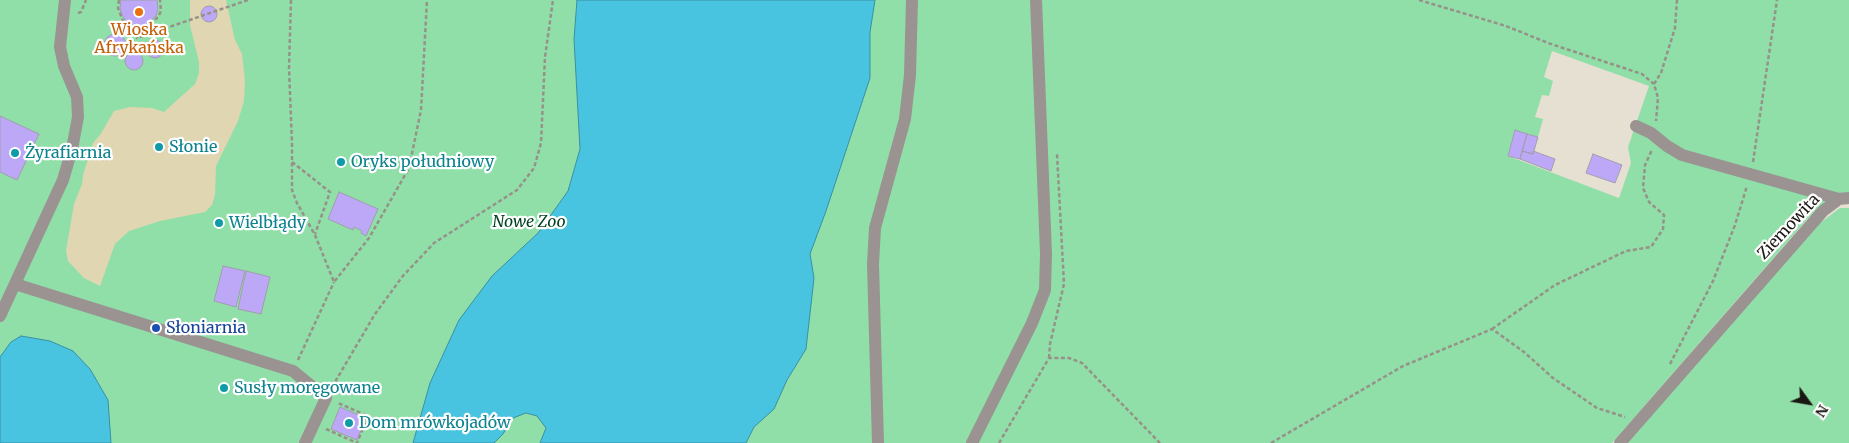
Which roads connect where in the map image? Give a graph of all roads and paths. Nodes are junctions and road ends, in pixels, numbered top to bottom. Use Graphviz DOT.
graph roads {
  1 [pos="65,0"];
  2 [pos="119,0"];
  3 [pos="160,0"];
  4 [pos="248,0"];
  5 [pos="290,0"];
  6 [pos="427,0"];
  7 [pos="553,0"];
  8 [pos="912,0"];
  9 [pos="1036,0"];
  10 [pos="1419,0"];
  11 [pos="1677,0"];
  12 [pos="1777,0"];
  13 [pos="135,28"];
  14 [pos="1654,84"];
  15 [pos="1636,126"];
  16 [pos="1654,136"];
  17 [pos="292,162"];
  18 [pos="1751,173"];
  19 [pos="1844,198"];
  20 [pos="315,235"];
  21 [pos="334,282"];
  22 [pos="15,284"];
  23 [pos="0,316"];
  24 [pos="1492,329"];
  25 [pos="1668,368"];
  26 [pos="293,371"];
  27 [pos="326,398"];
  28 [pos="1638,422"];
  29 [pos="314,424"];
  30 [pos="305,443"];
  31 [pos="878,443"];
  32 [pos="972,443"];
  33 [pos="999,443"];
  34 [pos="1160,443"];
  35 [pos="1271,443"];
  36 [pos="1620,443"];
  1 -- 22 [label="street"];
  2 -- 13 [label="path"];
  3 -- 13 [label="path"];
  4 -- 13 [label="path"];
  5 -- 17 [label="path"];
  6 -- 21 [label="path"];
  7 -- 27 [label="path"];
  8 -- 31 [label="street"];
  9 -- 32 [label="street"];
  10 -- 14 [label="path"];
  11 -- 14 [label="path"];
  12 -- 18 [label="path"];
  14 -- 16 [label="path"];
  15 -- 16 [label="street, Ziemowita"];
  16 -- 18 [label="street, Ziemowita"];
  16 -- 24 [label="path"];
  17 -- 20 [label="path"];
  17 -- 20 [label="path"];
  18 -- 19 [label="street, Ziemowita"];
  18 -- 25 [label="path"];
  19 -- 28 [label="street, Ziemowita"];
  20 -- 21 [label="path"];
  21 -- 26 [label="path"];
  22 -- 23 [label="street"];
  22 -- 26 [label="street"];
  24 -- 28 [label="path"];
  24 -- 35 [label="path"];
  26 -- 27 [label="street"];
  27 -- 29 [label="street"];
  27 -- 29 [label="path"];
  28 -- 36 [label="street, Ziemowita"];
  29 -- 30 [label="street"];
  33 -- 34 [label="path"];
}
